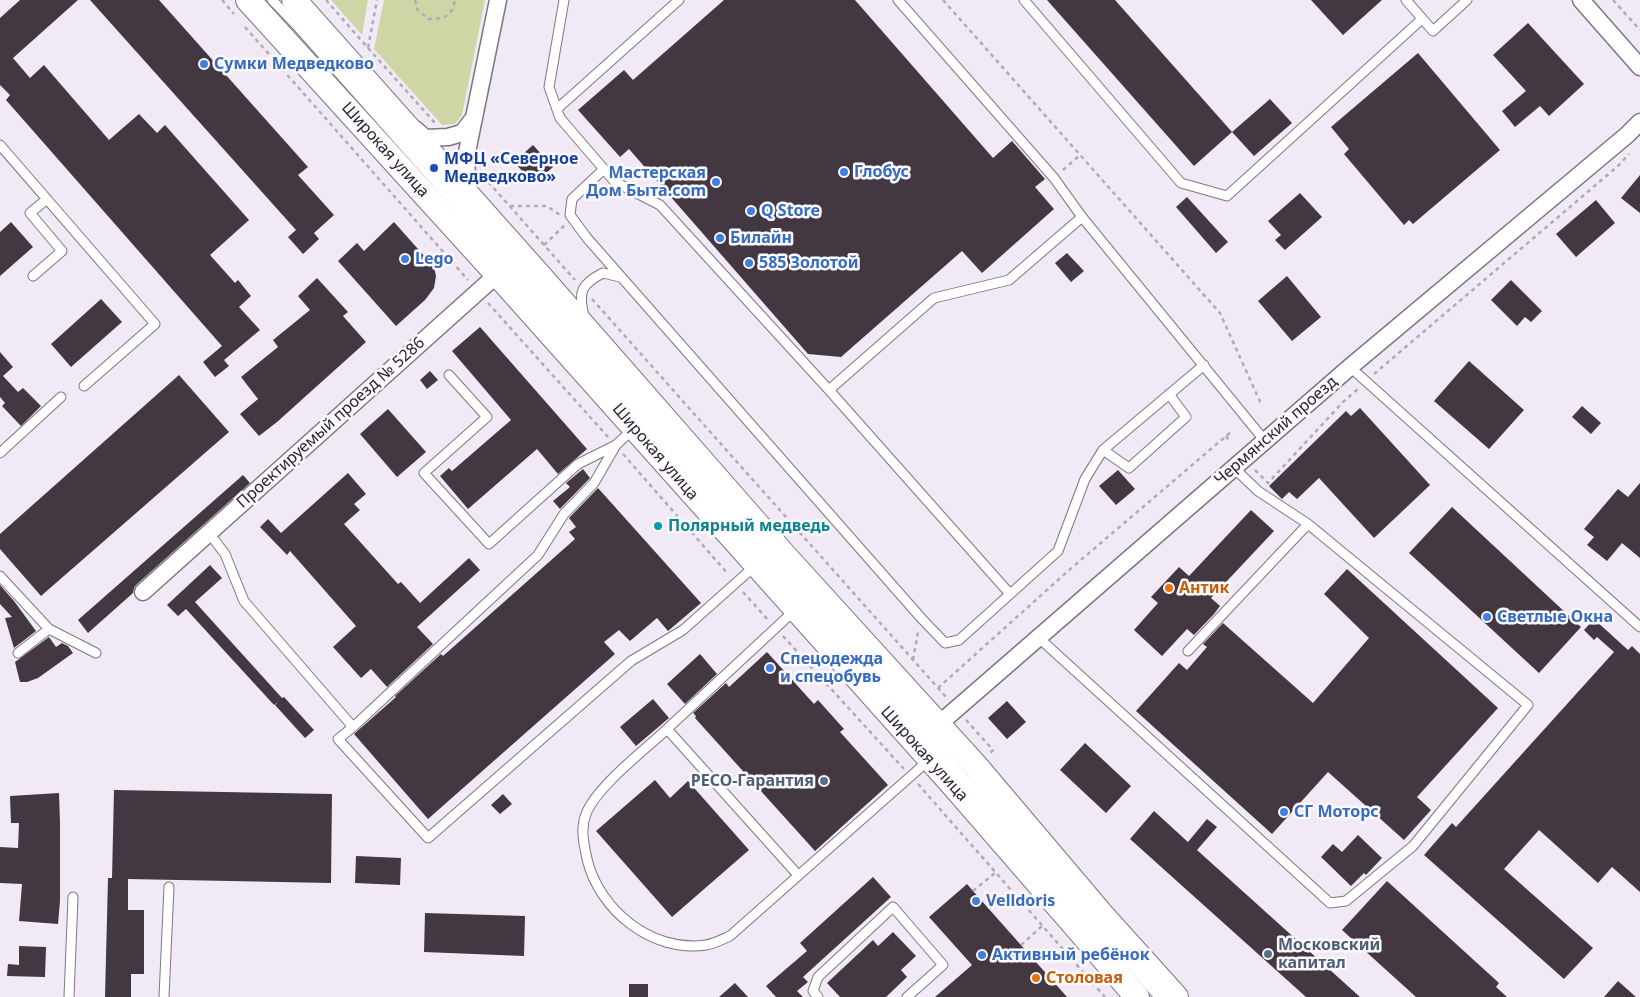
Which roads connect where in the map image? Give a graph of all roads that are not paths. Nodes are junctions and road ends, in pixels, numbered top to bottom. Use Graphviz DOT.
graph roads {
  1 [pos="272,0"];
  2 [pos="294,0"];
  3 [pos="498,0"];
  4 [pos="564,0"];
  5 [pos="679,0"];
  6 [pos="898,0"];
  7 [pos="1024,0"];
  8 [pos="1406,0"];
  9 [pos="1467,0"];
  10 [pos="1581,0"];
  11 [pos="242,7"];
  12 [pos="1422,19"];
  13 [pos="1640,67"];
  14 [pos="557,109"];
  15 [pos="394,111"];
  16 [pos="474,117"];
  17 [pos="1640,122"];
  18 [pos="0,145"];
  19 [pos="604,169"];
  20 [pos="468,195"];
  21 [pos="46,199"];
  22 [pos="1082,217"];
  23 [pos="508,264"];
  24 [pos="33,276"];
  25 [pos="620,277"];
  26 [pos="589,333"];
  27 [pos="1204,365"];
  28 [pos="1350,367"];
  29 [pos="450,375"];
  30 [pos="84,386"];
  31 [pos="829,390"];
  32 [pos="1168,394"];
  33 [pos="61,397"];
  34 [pos="634,428"];
  35 [pos="1265,441"];
  36 [pos="616,445"];
  37 [pos="1103,450"];
  38 [pos="0,454"];
  39 [pos="1234,468"];
  40 [pos="1308,524"];
  41 [pos="210,533"];
  42 [pos="756,566"];
  43 [pos="0,576"];
  44 [pos="143,592"];
  45 [pos="1010,594"];
  46 [pos="795,610"];
  47 [pos="1640,627"];
  48 [pos="49,629"];
  49 [pos="1039,638"];
  50 [pos="1188,651"];
  51 [pos="18,653"];
  52 [pos="96,653"];
  53 [pos="353,727"];
  54 [pos="667,729"];
  55 [pos="928,741"];
  56 [pos="988,793"];
  57 [pos="980,817"];
  58 [pos="798,875"];
  59 [pos="169,887"];
  60 [pos="73,897"];
  61 [pos="69,997"];
  62 [pos="164,997"];
  63 [pos="818,997"];
  64 [pos="908,997"];
  65 [pos="1137,997"];
  66 [pos="1159,997"];
  67 [pos="1176,997"];
  1 -- 23 [label="lane, Широкая улица"];
  2 -- 15 [label="main road, Широкая улица"];
  3 -- 16 [label="street"];
  4 -- 14 [label="lane"];
  5 -- 14 [label="lane"];
  6 -- 22 [label="lane"];
  7 -- 12 [label="lane"];
  8 -- 12 [label="lane"];
  9 -- 12 [label="lane"];
  10 -- 13 [label="street"];
  11 -- 23 [label="main road, Широкая улица"];
  14 -- 19 [label="lane"];
  15 -- 16 [label="street"];
  15 -- 20 [label="main road, Широкая улица"];
  16 -- 20 [label="street"];
  17 -- 28 [label="street, Чермянский проезд"];
  18 -- 21 [label="lane"];
  19 -- 25 [label="lane"];
  19 -- 31 [label="lane"];
  20 -- 23 [label="main road, Широкая улица"];
  21 -- 24 [label="lane"];
  21 -- 30 [label="lane"];
  22 -- 27 [label="lane"];
  22 -- 31 [label="lane"];
  23 -- 26 [label="main road, Широкая улица"];
  23 -- 34 [label="main road, Широкая улица"];
  23 -- 41 [label="street, Проектируемый проезд № 5286"];
  23 -- 55 [label="lane, Широкая улица"];
  25 -- 26 [label="lane"];
  25 -- 45 [label="lane"];
  26 -- 55 [label="main road, Широкая улица"];
  27 -- 32 [label="lane"];
  27 -- 35 [label="lane"];
  28 -- 35 [label="street, Чермянский проезд"];
  28 -- 47 [label="lane"];
  29 -- 36 [label="lane"];
  31 -- 45 [label="lane"];
  32 -- 37 [label="lane"];
  32 -- 37 [label="lane"];
  33 -- 38 [label="lane"];
  34 -- 36 [label="lane"];
  34 -- 42 [label="main road, Широкая улица"];
  35 -- 39 [label="street, Чермянский проезд"];
  36 -- 53 [label="lane"];
  37 -- 45 [label="lane"];
  39 -- 40 [label="lane"];
  39 -- 49 [label="street, Чермянский проезд"];
  40 -- 49 [label="lane"];
  40 -- 50 [label="lane"];
  41 -- 44 [label="street, Проектируемый проезд № 5286"];
  41 -- 53 [label="lane"];
  42 -- 46 [label="main road, Широкая улица"];
  42 -- 53 [label="lane"];
  43 -- 48 [label="lane"];
  46 -- 54 [label="lane"];
  46 -- 55 [label="main road, Широкая улица"];
  48 -- 51 [label="lane"];
  48 -- 52 [label="lane"];
  49 -- 55 [label="street, Чермянский проезд"];
  54 -- 58 [label="lane"];
  54 -- 58 [label="lane"];
  55 -- 56 [label="main road, Широкая улица"];
  55 -- 57 [label="main road, Широкая улица"];
  55 -- 58 [label="lane"];
  56 -- 57 [label="main road"];
  56 -- 66 [label="lane, Широкая улица"];
  56 -- 67 [label="main road, Широкая улица"];
  57 -- 65 [label="main road, Широкая улица"];
  59 -- 62 [label="lane"];
  60 -- 61 [label="lane"];
  63 -- 64 [label="lane"];
}
